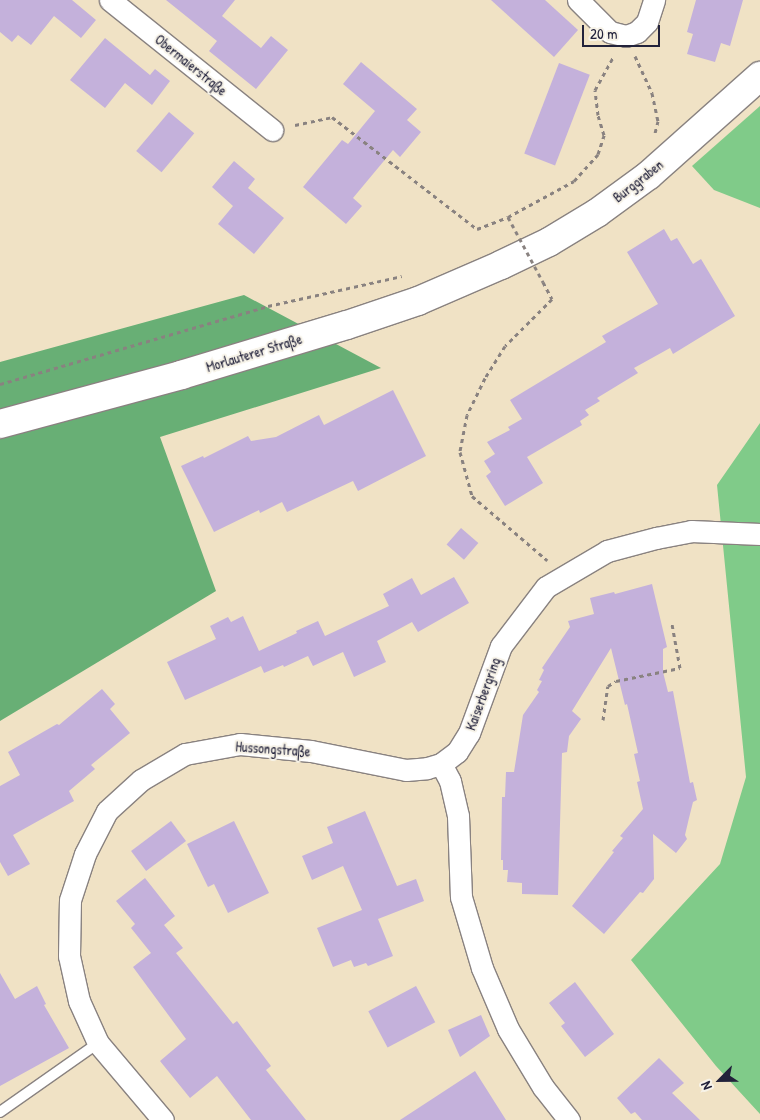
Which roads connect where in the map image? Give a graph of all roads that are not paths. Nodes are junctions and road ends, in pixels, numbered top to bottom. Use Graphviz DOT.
graph roads {
  1 [pos="110,0"];
  2 [pos="578,0"];
  3 [pos="654,0"];
  4 [pos="760,76"];
  5 [pos="272,130"];
  6 [pos="502,265"];
  7 [pos="0,424"];
  8 [pos="760,534"];
  9 [pos="441,764"];
  10 [pos="98,1043"];
  11 [pos="0,1112"];
  12 [pos="163,1120"];
  13 [pos="569,1120"];
  1 -- 5 [label="street, Obermaierstraße"];
  2 -- 3 [label="street"];
  4 -- 6 [label="street, Burggraben"];
  6 -- 7 [label="street, Morlauterer Straße"];
  8 -- 9 [label="street, Kaiserbergring"];
  9 -- 10 [label="street, Hussongstraße"];
  9 -- 13 [label="street"];
  10 -- 11 [label="lane"];
  10 -- 12 [label="street, Hussongstraße"];
}
